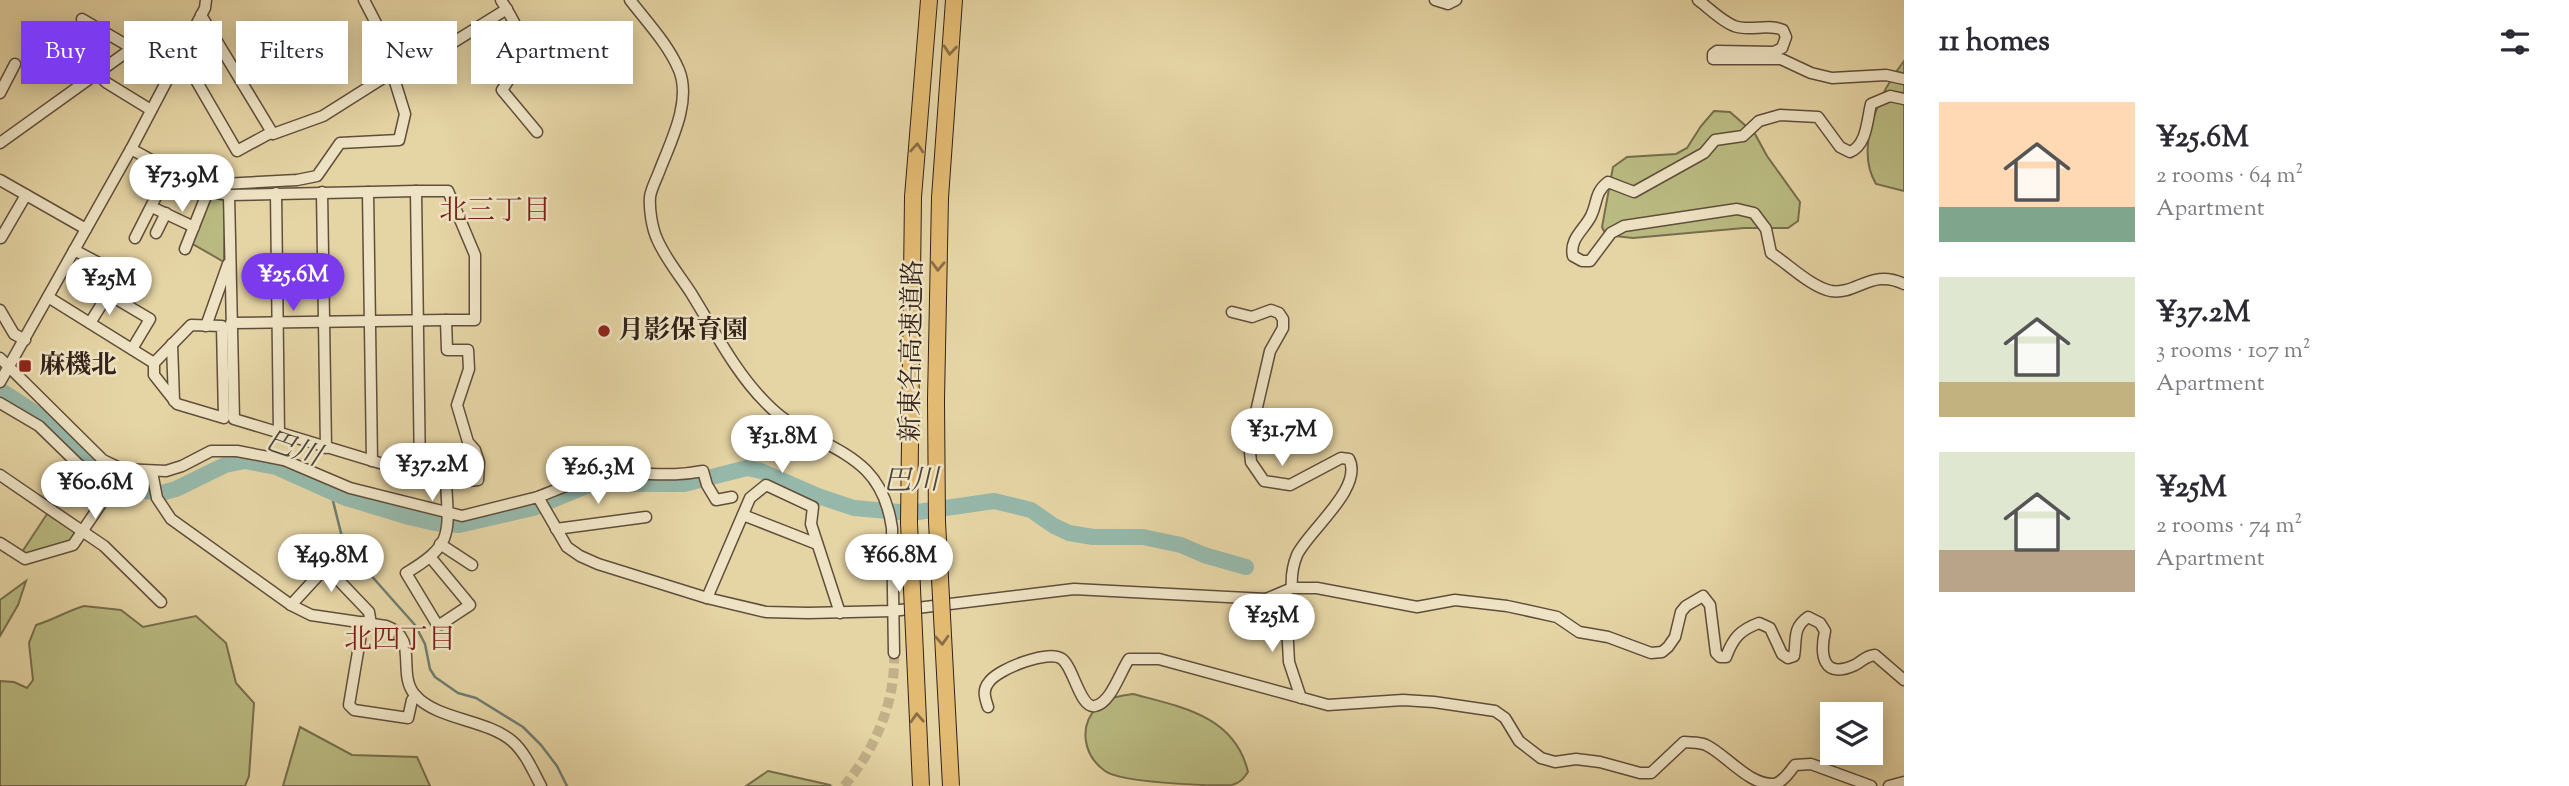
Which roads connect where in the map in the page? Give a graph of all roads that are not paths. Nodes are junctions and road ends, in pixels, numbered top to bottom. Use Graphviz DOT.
graph roads {
  1 [pos="206,0"];
  2 [pos="363,0"];
  3 [pos="630,0"];
  4 [pos="929,0"];
  5 [pos="954,0"];
  6 [pos="1435,0"];
  7 [pos="1457,0"];
  8 [pos="1698,0"];
  9 [pos="504,4"];
  10 [pos="201,15"];
  11 [pos="82,19"];
  12 [pos="198,21"];
  13 [pos="375,21"];
  14 [pos="457,38"];
  15 [pos="124,45"];
  16 [pos="124,54"];
  17 [pos="15,64"];
  18 [pos="110,65"];
  19 [pos="1904,79"];
  20 [pos="110,83"];
  21 [pos="84,84"];
  22 [pos="164,84"];
  23 [pos="198,84"];
  24 [pos="374,84"];
  25 [pos="395,84"];
  26 [pos="0,93"];
  27 [pos="1904,99"];
  28 [pos="151,110"];
  29 [pos="272,132"];
  30 [pos="537,132"];
  31 [pos="0,143"];
  32 [pos="131,149"];
  33 [pos="169,171"];
  34 [pos="0,180"];
  35 [pos="208,191"];
  36 [pos="416,191"];
  37 [pos="322,192"];
  38 [pos="368,192"];
  39 [pos="276,193"];
  40 [pos="26,195"];
  41 [pos="229,195"];
  42 [pos="194,227"];
  43 [pos="86,229"];
  44 [pos="156,233"];
  45 [pos="1,238"];
  46 [pos="135,238"];
  47 [pos="185,249"];
  48 [pos="74,250"];
  49 [pos="230,258"];
  50 [pos="116,272"];
  51 [pos="1892,278"];
  52 [pos="1904,284"];
  53 [pos="1904,290"];
  54 [pos="48,297"];
  55 [pos="0,310"];
  56 [pos="1232,313"];
  57 [pos="446,320"];
  58 [pos="370,321"];
  59 [pos="418,321"];
  60 [pos="278,322"];
  61 [pos="324,322"];
  62 [pos="90,323"];
  63 [pos="231,323"];
  64 [pos="206,326"];
  65 [pos="25,340"];
  66 [pos="172,344"];
  67 [pos="132,349"];
  68 [pos="0,358"];
  69 [pos="154,363"];
  70 [pos="9,367"];
  71 [pos="1,381"];
  72 [pos="174,401"];
  73 [pos="0,403"];
  74 [pos="279,434"];
  75 [pos="326,448"];
  76 [pos="372,461"];
  77 [pos="152,472"];
  78 [pos="0,475"];
  79 [pos="420,475"];
  80 [pos="446,482"];
  81 [pos="732,497"];
  82 [pos="541,503"];
  83 [pos="743,514"];
  84 [pos="449,516"];
  85 [pos="646,517"];
  86 [pos="556,529"];
  87 [pos="82,531"];
  88 [pos="0,543"];
  89 [pos="440,544"];
  90 [pos="817,544"];
  91 [pos="430,558"];
  92 [pos="472,565"];
  93 [pos="1292,588"];
  94 [pos="707,598"];
  95 [pos="1266,599"];
  96 [pos="161,602"];
  97 [pos="291,605"];
  98 [pos="892,611"];
  99 [pos="840,612"];
  100 [pos="367,623"];
  101 [pos="894,653"];
  102 [pos="1904,680"];
  103 [pos="416,695"];
  104 [pos="1301,698"];
  105 [pos="988,707"];
  106 [pos="1904,782"];
  107 [pos="541,786"];
  108 [pos="921,786"];
  109 [pos="951,786"];
  110 [pos="1871,786"];
  111 [pos="1889,786"];
  1 -- 10 [label="street"];
  2 -- 13 [label="street"];
  3 -- 98 [label="street"];
  108 -- 4 [label="highway, 新東名高速道路, one-way, bridge"];
  5 -- 109 [label="highway, 新東名高速道路, one-way, bridge"];
  6 -- 7 [label="street"];
  8 -- 19 [label="street"];
  9 -- 14 [label="street"];
  9 -- 30 [label="street"];
  10 -- 12 [label="street"];
  10 -- 29 [label="street"];
  11 -- 15 [label="street"];
  16 -- 18 [label="street"];
  17 -- 26 [label="street"];
  20 -- 28 [label="street"];
  21 -- 31 [label="street"];
  22 -- 28 [label="street"];
  23 -- 29 [label="street"];
  24 -- 29 [label="street"];
  25 -- 33 [label="street"];
  27 -- 51 [label="street"];
  28 -- 32 [label="street"];
  32 -- 33 [label="street"];
  32 -- 43 [label="street"];
  33 -- 35 [label="street"];
  33 -- 46 [label="street"];
  34 -- 40 [label="street"];
  35 -- 41 [label="street"];
  35 -- 42 [label="street"];
  36 -- 38 [label="street"];
  36 -- 57 [label="street"];
  36 -- 59 [label="street"];
  37 -- 38 [label="street"];
  37 -- 39 [label="street"];
  37 -- 61 [label="street"];
  38 -- 58 [label="street"];
  39 -- 41 [label="street"];
  39 -- 60 [label="street"];
  40 -- 43 [label="street"];
  40 -- 45 [label="street"];
  41 -- 49 [label="street"];
  42 -- 44 [label="street"];
  42 -- 47 [label="street"];
  43 -- 48 [label="street"];
  48 -- 50 [label="street"];
  48 -- 54 [label="street"];
  49 -- 63 [label="street"];
  49 -- 64 [label="street"];
  51 -- 52 [label="street"];
  51 -- 53 [label="street"];
  54 -- 62 [label="street"];
  54 -- 65 [label="street"];
  55 -- 65 [label="street"];
  56 -- 93 [label="street"];
  57 -- 59 [label="street"];
  57 -- 80 [label="street"];
  58 -- 59 [label="street"];
  58 -- 61 [label="street"];
  58 -- 76 [label="street"];
  59 -- 79 [label="street"];
  60 -- 61 [label="street"];
  60 -- 63 [label="street"];
  60 -- 74 [label="street"];
  61 -- 75 [label="street"];
  62 -- 67 [label="street"];
  62 -- 67 [label="street"];
  63 -- 74 [label="street"];
  64 -- 66 [label="street"];
  64 -- 72 [label="street"];
  65 -- 70 [label="street"];
  66 -- 69 [label="street"];
  66 -- 72 [label="street"];
  67 -- 69 [label="street"];
  68 -- 70 [label="street"];
  69 -- 72 [label="street"];
  70 -- 71 [label="street"];
  70 -- 77 [label="street"];
  73 -- 87 [label="street"];
  74 -- 75 [label="street"];
  75 -- 76 [label="street"];
  76 -- 79 [label="street"];
  77 -- 84 [label="street"];
  77 -- 97 [label="street"];
  78 -- 87 [label="street"];
  79 -- 80 [label="street"];
  80 -- 84 [label="street"];
  81 -- 82 [label="street"];
  82 -- 84 [label="street"];
  82 -- 86 [label="street"];
  83 -- 90 [label="street"];
  83 -- 90 [label="street"];
  83 -- 94 [label="street"];
  84 -- 89 [label="street"];
  85 -- 86 [label="street"];
  86 -- 94 [label="street"];
  87 -- 88 [label="street"];
  87 -- 96 [label="street"];
  89 -- 91 [label="street"];
  89 -- 92 [label="street"];
  90 -- 99 [label="street"];
  91 -- 91 [label="street"];
  93 -- 95 [label="street"];
  93 -- 102 [label="street"];
  94 -- 99 [label="street"];
  95 -- 98 [label="street"];
  95 -- 104 [label="street"];
  97 -- 100 [label="street"];
  97 -- 100 [label="street"];
  98 -- 99 [label="street"];
  98 -- 101 [label="street"];
  100 -- 103 [label="street"];
  100 -- 103 [label="street"];
  103 -- 107 [label="street"];
  104 -- 105 [label="street"];
  104 -- 110 [label="street"];
  106 -- 111 [label="street"];
}
